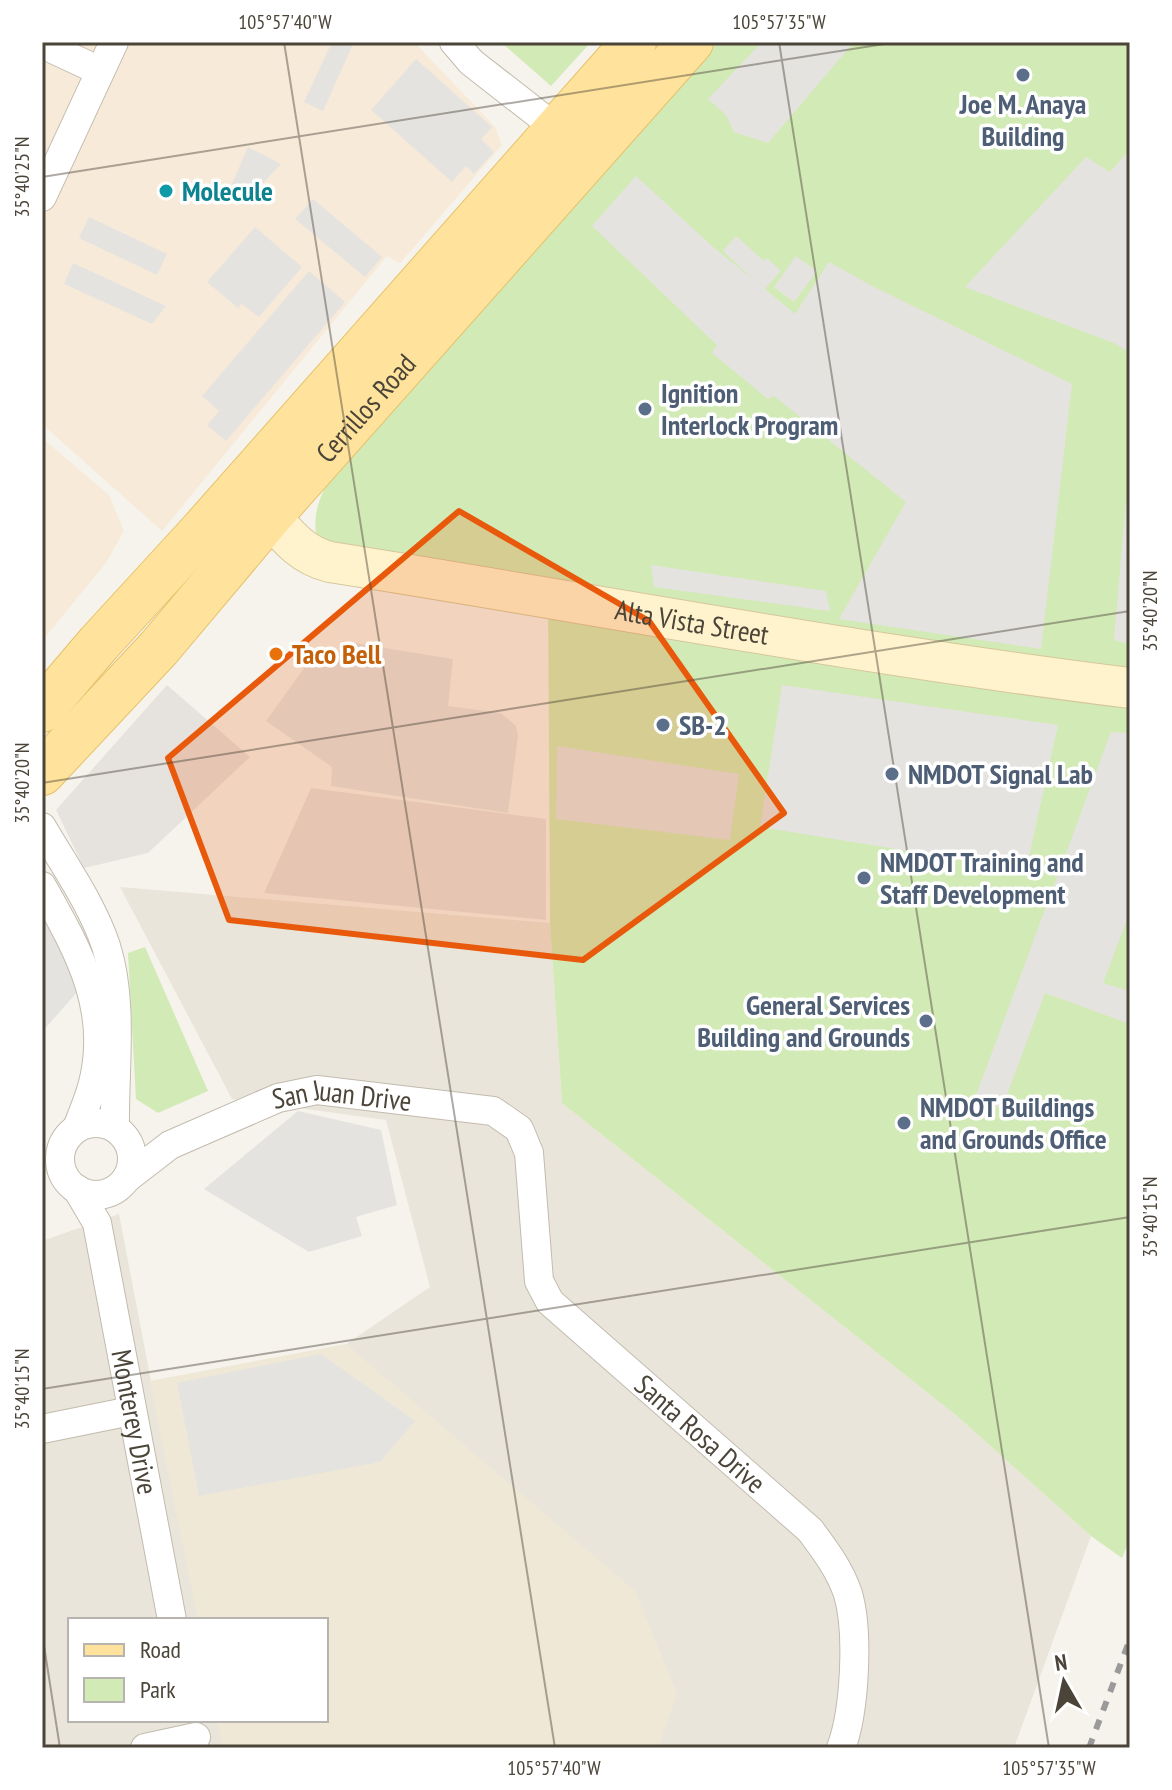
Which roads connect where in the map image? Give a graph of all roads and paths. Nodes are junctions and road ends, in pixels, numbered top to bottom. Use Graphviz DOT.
graph roads {
  1 [pos="114,42"];
  2 [pos="454,42"];
  3 [pos="634,42"];
  4 [pos="691,42"];
  5 [pos="42,44"];
  6 [pos="100,71"];
  7 [pos="557,129"];
  8 [pos="613,130"];
  9 [pos="42,197"];
  10 [pos="270,516"];
  11 [pos="1130,688"];
  12 [pos="42,710"];
  13 [pos="42,773"];
  14 [pos="42,827"];
  15 [pos="42,886"];
  16 [pos="519,1129"];
  17 [pos="121,1135"];
  18 [pos="62,1136"];
  19 [pos="170,1145"];
  20 [pos="61,1175"];
  21 [pos="118,1185"];
  22 [pos="97,1223"];
  23 [pos="131,1411"];
  24 [pos="42,1429"];
  25 [pos="172,1618"];
  26 [pos="196,1735"];
  27 [pos="145,1748"];
  28 [pos="841,1748"];
  1 -- 6 [label="street"];
  2 -- 7 [label="street"];
  3 -- 7 [label="main road, Cerrillos Road"];
  4 -- 8 [label="main road, Cerrillos Road"];
  5 -- 6 [label="street"];
  6 -- 9 [label="street"];
  7 -- 8 [label="street"];
  7 -- 12 [label="main road, Cerrillos Road"];
  8 -- 10 [label="main road, Cerrillos Road"];
  10 -- 11 [label="street, Alta Vista Street"];
  10 -- 13 [label="main road, Cerrillos Road"];
  14 -- 17 [label="street"];
  15 -- 18 [label="street"];
  16 -- 19 [label="street, San Juan Drive"];
  16 -- 28 [label="street, Santa Rosa Drive"];
  17 -- 18 [label="street"];
  17 -- 19 [label="street, San Juan Drive"];
  17 -- 21 [label="street"];
  18 -- 20 [label="street"];
  19 -- 21 [label="street, San Juan Drive"];
  20 -- 21 [label="street"];
  20 -- 22 [label="street, Monterey Drive"];
  21 -- 22 [label="street"];
  22 -- 23 [label="street, Monterey Drive"];
  23 -- 24 [label="street"];
  23 -- 25 [label="street, Monterey Drive"];
  26 -- 27 [label="street"];
}
